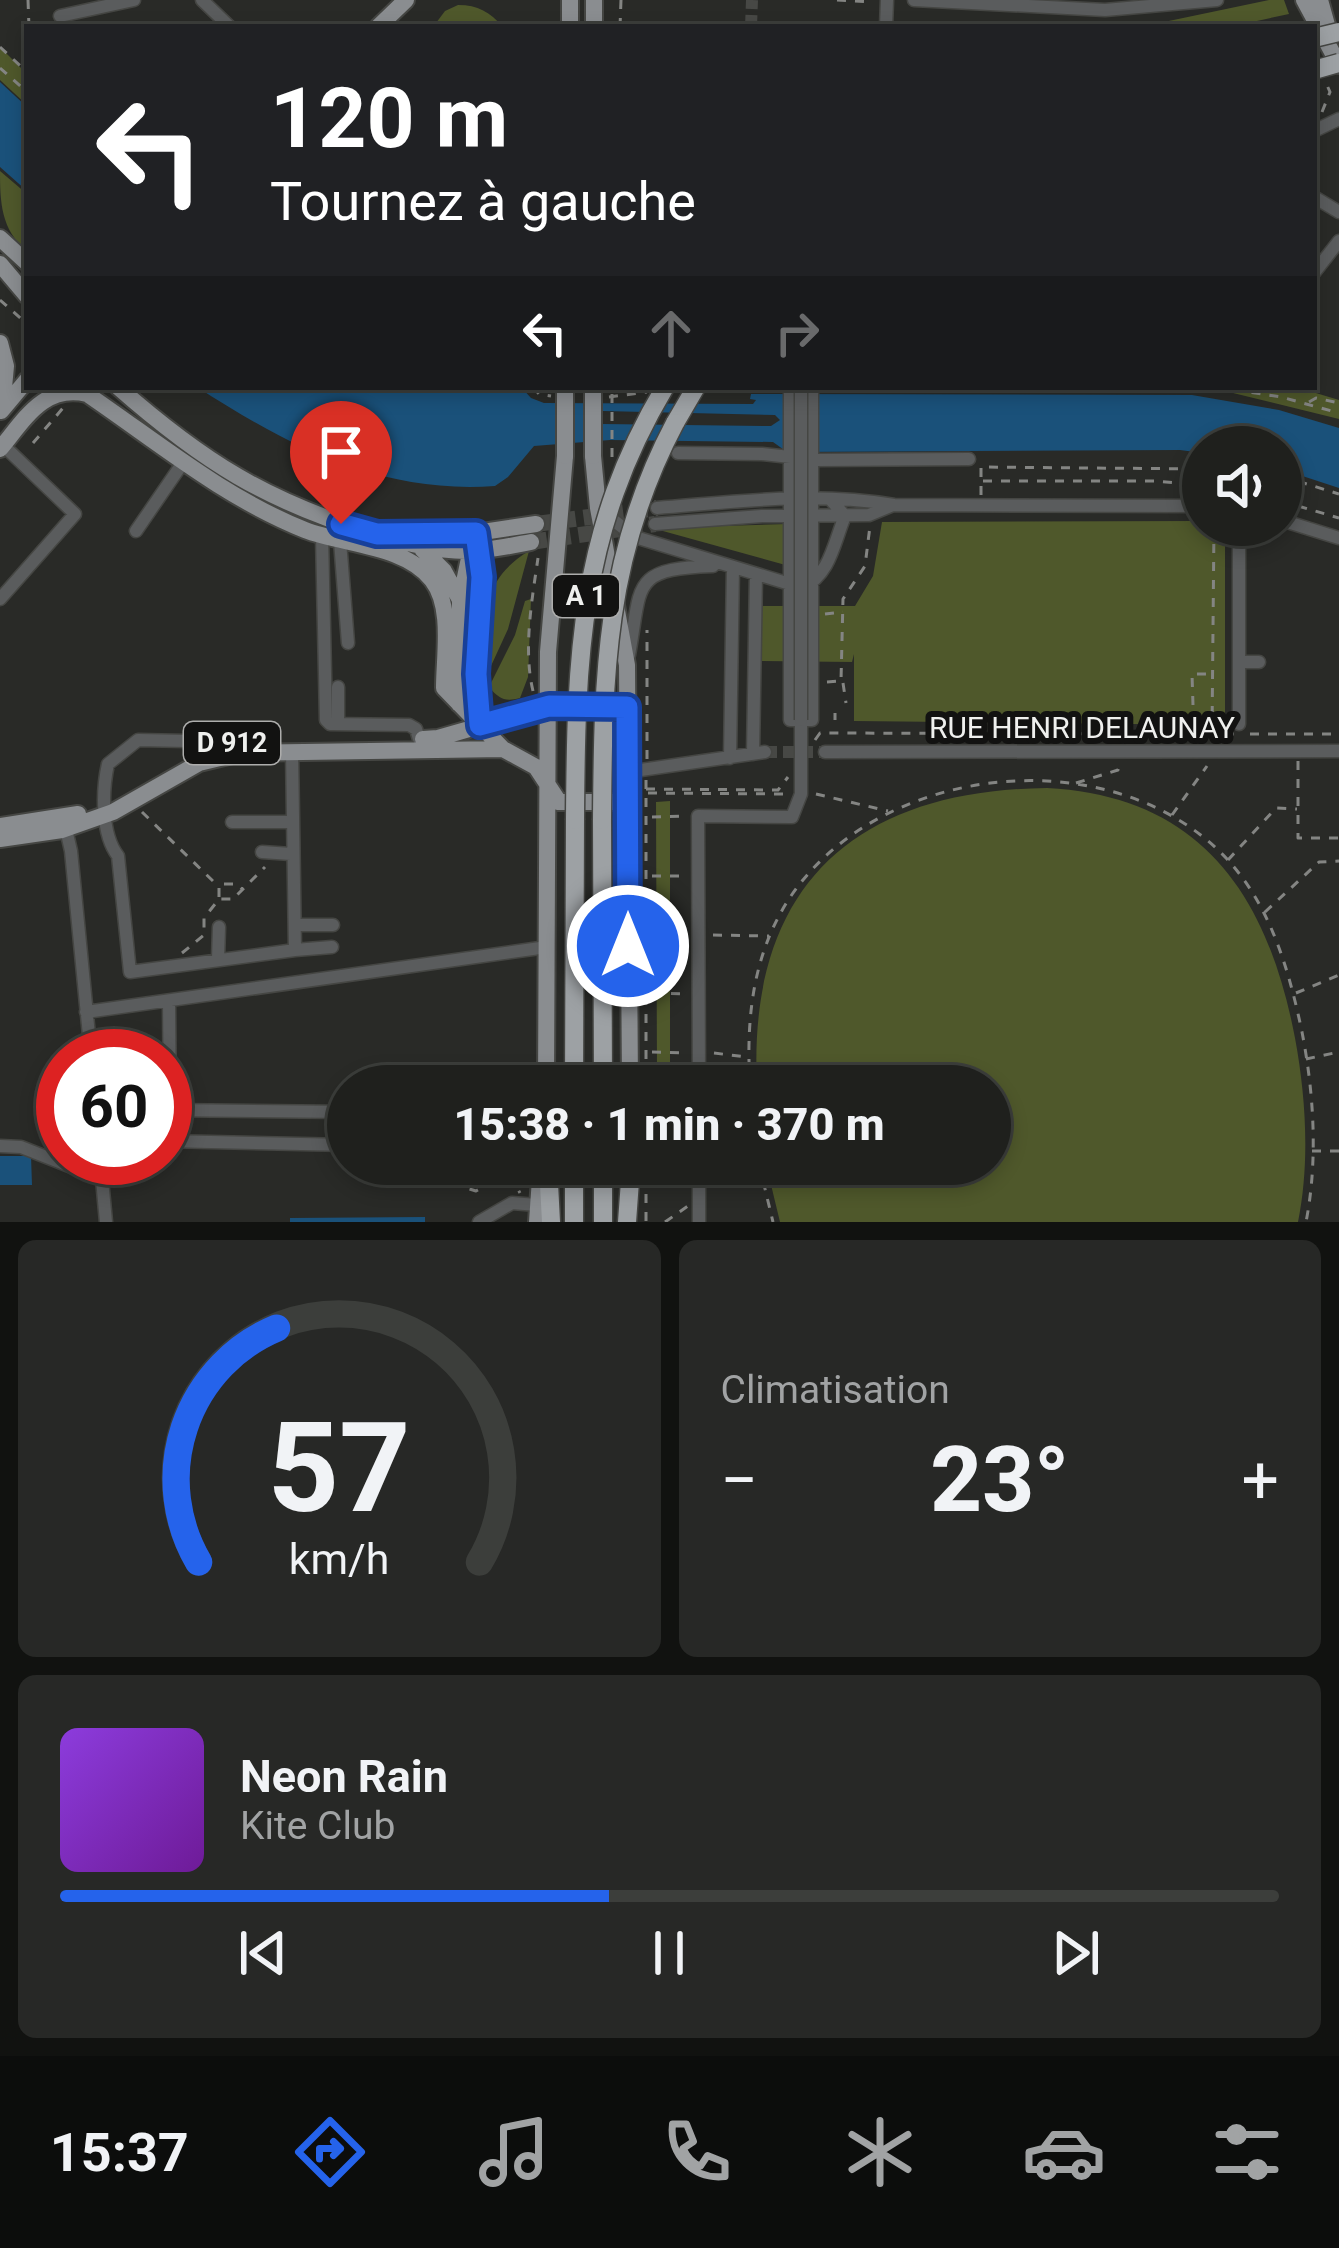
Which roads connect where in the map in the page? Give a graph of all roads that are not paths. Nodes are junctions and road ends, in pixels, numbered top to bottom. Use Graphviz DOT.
graph roads {
  1 [pos="134,0"];
  2 [pos="202,0"];
  3 [pos="404,0"];
  4 [pos="914,0"];
  5 [pos="1217,0"];
  6 [pos="1320,0"];
  7 [pos="60,16"];
  8 [pos="225,24"];
  9 [pos="381,24"];
  10 [pos="1317,33"];
  11 [pos="1330,66"];
  12 [pos="0,238"];
  13 [pos="1339,241"];
  14 [pos="24,260"];
  15 [pos="0,264"];
  16 [pos="1317,269"];
  17 [pos="24,296"];
  18 [pos="0,343"];
  19 [pos="24,384"];
  20 [pos="122,390"];
  21 [pos="664,390"];
  22 [pos="694,390"];
  23 [pos="790,390"];
  24 [pos="802,390"];
  25 [pos="812,390"];
  26 [pos="567,392"];
  27 [pos="593,392"];
  28 [pos="1,411"];
  29 [pos="2,447"];
  30 [pos="678,453"];
  31 [pos="970,459"];
  32 [pos="818,460"];
  33 [pos="182,464"];
  34 [pos="824,499"];
  35 [pos="894,505"];
  36 [pos="1182,506"];
  37 [pos="598,508"];
  38 [pos="657,508"];
  39 [pos="821,516"];
  40 [pos="845,516"];
  41 [pos="655,524"];
  42 [pos="1302,527"];
  43 [pos="136,531"];
  44 [pos="377,534"];
  45 [pos="331,538"];
  46 [pos="1339,538"];
  47 [pos="475,545"];
  48 [pos="508,546"];
  49 [pos="1239,546"];
  50 [pos="832,547"];
  51 [pos="421,548"];
  52 [pos="730,566"];
  53 [pos="756,574"];
  54 [pos="482,577"];
  55 [pos="0,599"];
  56 [pos="460,601"];
  57 [pos="348,643"];
  58 [pos="1239,662"];
  59 [pos="1258,662"];
  60 [pos="627,665"];
  61 [pos="338,687"];
  62 [pos="542,700"];
  63 [pos="459,704"];
  64 [pos="627,707"];
  65 [pos="802,720"];
  66 [pos="338,724"];
  67 [pos="1239,724"];
  68 [pos="480,725"];
  69 [pos="419,739"];
  70 [pos="237,742"];
  71 [pos="481,748"];
  72 [pos="503,748"];
  73 [pos="292,751"];
  74 [pos="1339,751"];
  75 [pos="825,752"];
  76 [pos="730,758"];
  77 [pos="627,772"];
  78 [pos="548,785"];
  79 [pos="628,802"];
  80 [pos="106,809"];
  81 [pos="232,822"];
  82 [pos="291,822"];
  83 [pos="64,824"];
  84 [pos="0,826"];
  85 [pos="0,839"];
  86 [pos="262,852"];
  87 [pos="285,853"];
  88 [pos="296,925"];
  89 [pos="332,925"];
  90 [pos="219,927"];
  91 [pos="332,947"];
  92 [pos="547,947"];
  93 [pos="295,950"];
  94 [pos="218,959"];
  95 [pos="170,1002"];
  96 [pos="86,1012"];
  97 [pos="88,1029"];
  98 [pos="169,1029"];
  99 [pos="546,1065"];
  100 [pos="574,1065"];
  101 [pos="603,1065"];
  102 [pos="630,1065"];
  103 [pos="699,1065"];
  104 [pos="192,1110"];
  105 [pos="327,1112"];
  106 [pos="192,1142"];
  107 [pos="327,1145"];
  108 [pos="0,1146"];
  109 [pos="36,1153"];
  110 [pos="103,1185"];
  111 [pos="547,1185"];
  112 [pos="574,1185"];
  113 [pos="603,1185"];
  114 [pos="630,1185"];
  115 [pos="699,1185"];
  116 [pos="534,1207"];
  117 [pos="106,1222"];
  118 [pos="478,1222"];
  119 [pos="551,1222"];
  120 [pos="574,1222"];
  121 [pos="603,1222"];
  122 [pos="630,1222"];
  123 [pos="699,1222"];
  1 -- 7 [label="street"];
  2 -- 8 [label="street"];
  3 -- 9 [label="main road"];
  4 -- 5 [label="street"];
  6 -- 11 [label="main road"];
  10 -- 11 [label="main road"];
  12 -- 14 [label="main road"];
  13 -- 16 [label="street"];
  15 -- 17 [label="main road"];
  18 -- 28 [label="main road"];
  19 -- 28 [label="main road"];
  20 -- 44 [label="main road"];
  21 -- 100 [label="highway, A 1, bridge"];
  22 -- 101 [label="highway, A 1, bridge"];
  23 -- 65 [label="street"];
  24 -- 65 [label="street, bridge"];
  25 -- 65 [label="street"];
  26 -- 62 [label="main road, bridge"];
  27 -- 37 [label="main road, bridge"];
  29 -- 33 [label="main road"];
  29 -- 55 [label="street"];
  30 -- 32 [label="street"];
  31 -- 32 [label="street"];
  32 -- 34 [label="street"];
  33 -- 43 [label="street"];
  33 -- 45 [label="main road"];
  34 -- 35 [label="street"];
  34 -- 38 [label="street"];
  34 -- 39 [label="street"];
  34 -- 40 [label="street"];
  35 -- 36 [label="street"];
  35 -- 40 [label="street"];
  37 -- 52 [label="street"];
  37 -- 60 [label="main road"];
  39 -- 40 [label="street"];
  39 -- 41 [label="street"];
  39 -- 50 [label="street"];
  40 -- 50 [label="street"];
  42 -- 46 [label="street"];
  44 -- 47 [label="main road"];
  44 -- 51 [label="main road"];
  45 -- 57 [label="street"];
  45 -- 63 [label="main road"];
  45 -- 66 [label="street"];
  47 -- 48 [label="main road"];
  47 -- 48 [label="main road"];
  47 -- 51 [label="main road"];
  47 -- 54 [label="main road"];
  47 -- 56 [label="main road"];
  48 -- 54 [label="main road"];
  49 -- 58 [label="street"];
  50 -- 53 [label="street"];
  51 -- 56 [label="main road"];
  52 -- 53 [label="street"];
  52 -- 60 [label="street"];
  52 -- 76 [label="street"];
  53 -- 76 [label="street"];
  54 -- 68 [label="main road"];
  56 -- 63 [label="main road"];
  58 -- 59 [label="street"];
  58 -- 67 [label="street"];
  60 -- 64 [label="main road"];
  61 -- 66 [label="street"];
  62 -- 64 [label="main road, D 912"];
  62 -- 68 [label="main road, D 912"];
  62 -- 78 [label="main road"];
  63 -- 68 [label="main road"];
  64 -- 77 [label="main road"];
  65 -- 103 [label="street"];
  66 -- 69 [label="street"];
  68 -- 69 [label="main road, D 912"];
  68 -- 71 [label="main road"];
  68 -- 72 [label="main road"];
  69 -- 70 [label="main road, D 912"];
  70 -- 80 [label="main road, D 912"];
  70 -- 80 [label="street"];
  71 -- 72 [label="main road, D 912"];
  71 -- 73 [label="main road, D 912"];
  72 -- 78 [label="main road"];
  73 -- 80 [label="main road, D 912"];
  73 -- 82 [label="street"];
  74 -- 75 [label="street, RUE HENRI DELAUNAY"];
  76 -- 77 [label="street"];
  77 -- 79 [label="main road"];
  78 -- 79 [label="main road"];
  78 -- 92 [label="main road"];
  79 -- 102 [label="main road"];
  80 -- 83 [label="main road, D 912"];
  80 -- 94 [label="street"];
  81 -- 82 [label="street"];
  82 -- 87 [label="street"];
  83 -- 84 [label="main road, D 912"];
  83 -- 85 [label="main road, D 912"];
  83 -- 96 [label="street"];
  86 -- 87 [label="street"];
  87 -- 88 [label="street"];
  88 -- 89 [label="street"];
  88 -- 93 [label="street"];
  90 -- 94 [label="street"];
  91 -- 93 [label="street"];
  92 -- 95 [label="street"];
  92 -- 99 [label="main road"];
  93 -- 94 [label="street"];
  95 -- 96 [label="street"];
  95 -- 98 [label="street"];
  96 -- 97 [label="street"];
  104 -- 105 [label="street"];
  106 -- 107 [label="street"];
  108 -- 109 [label="street"];
  110 -- 117 [label="street"];
  111 -- 119 [label="highway"];
  112 -- 120 [label="highway"];
  113 -- 121 [label="highway"];
  114 -- 122 [label="highway"];
  115 -- 123 [label="street"];
  116 -- 118 [label="street"];
}
